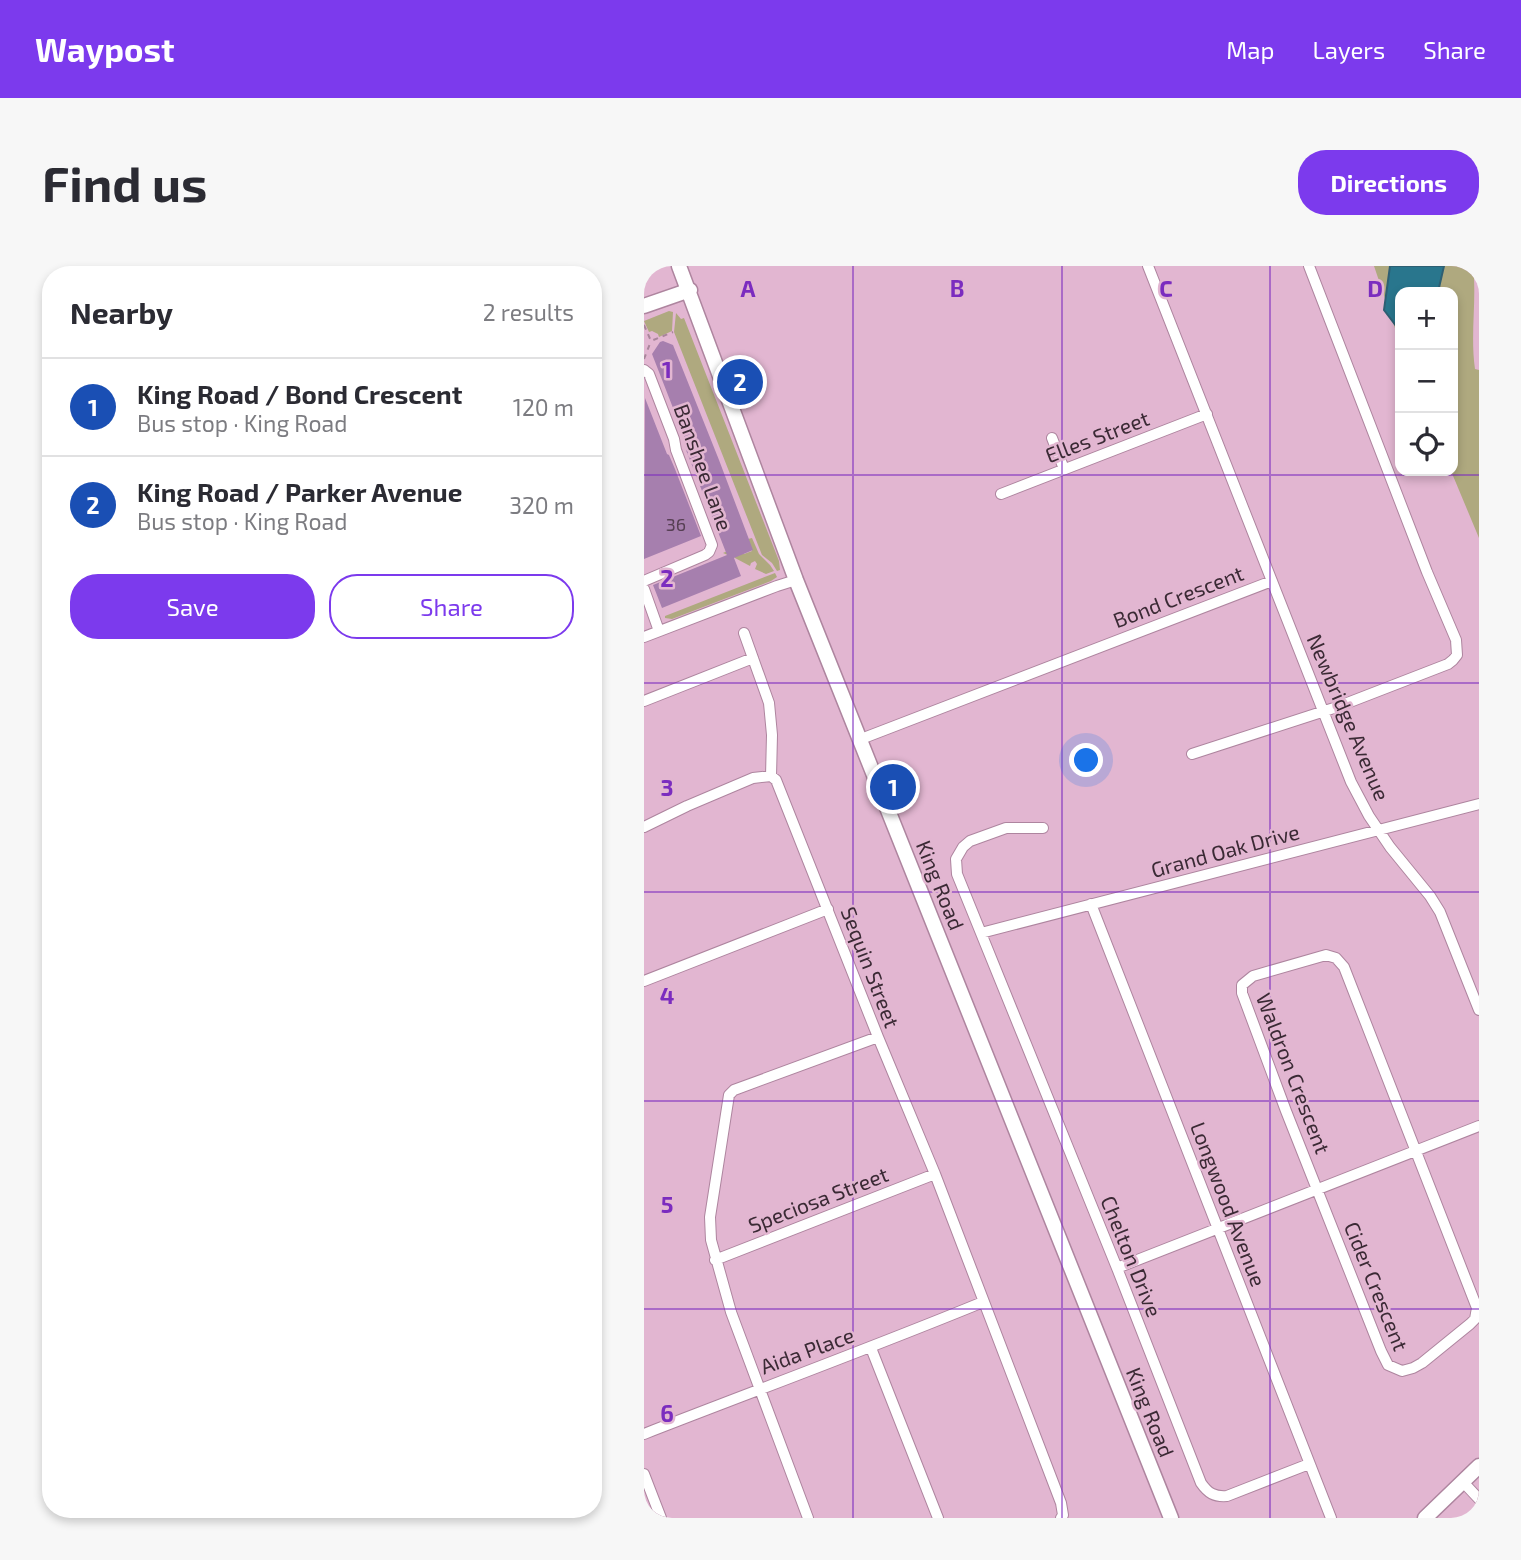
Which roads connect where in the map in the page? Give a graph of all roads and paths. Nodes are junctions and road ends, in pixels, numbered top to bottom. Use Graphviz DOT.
graph roads {
  1 [pos="680,266"];
  2 [pos="1148,266"];
  3 [pos="1309,266"];
  4 [pos="690,290"];
  5 [pos="644,306"];
  6 [pos="644,325"];
  7 [pos="673,332"];
  8 [pos="652,341"];
  9 [pos="644,359"];
  10 [pos="644,370"];
  11 [pos="1207,414"];
  12 [pos="1052,438"];
  13 [pos="1065,469"];
  14 [pos="1001,494"];
  15 [pos="796,580"];
  16 [pos="644,581"];
  17 [pos="1272,581"];
  18 [pos="644,589"];
  19 [pos="659,631"];
  20 [pos="744,633"];
  21 [pos="644,637"];
  22 [pos="753,658"];
  23 [pos="644,701"];
  24 [pos="1323,711"];
  25 [pos="861,739"];
  26 [pos="1192,754"];
  27 [pos="771,776"];
  28 [pos="1479,804"];
  29 [pos="644,827"];
  30 [pos="1043,828"];
  31 [pos="1379,830"];
  32 [pos="1091,904"];
  33 [pos="828,909"];
  34 [pos="981,933"];
  35 [pos="644,981"];
  36 [pos="1479,1010"];
  37 [pos="878,1037"];
  38 [pos="1479,1126"];
  39 [pos="1416,1151"];
  40 [pos="935,1174"];
  41 [pos="1318,1190"];
  42 [pos="1218,1228"];
  43 [pos="715,1259"];
  44 [pos="1117,1268"];
  45 [pos="983,1302"];
  46 [pos="871,1348"];
  47 [pos="759,1389"];
  48 [pos="644,1434"];
  49 [pos="1309,1464"];
  50 [pos="1479,1466"];
  51 [pos="644,1474"];
  52 [pos="1463,1482"];
  53 [pos="1479,1499"];
  54 [pos="661,1518"];
  55 [pos="808,1518"];
  56 [pos="938,1518"];
  57 [pos="1061,1518"];
  58 [pos="1171,1518"];
  59 [pos="1331,1518"];
  60 [pos="1425,1518"];
  1 -- 4 [label="main road, King Road"];
  2 -- 11 [label="street, Bond Crescent"];
  3 -- 24 [label="street"];
  4 -- 5 [label="main road"];
  4 -- 15 [label="main road, King Road"];
  6 -- 8 [label="path"];
  7 -- 8 [label="path"];
  8 -- 9 [label="path"];
  10 -- 16 [label="street, Banshee Lane"];
  11 -- 13 [label="street, Elles Street"];
  11 -- 17 [label="street, Bond Crescent"];
  12 -- 13 [label="street"];
  13 -- 14 [label="street, Elles Street"];
  15 -- 19 [label="street"];
  15 -- 25 [label="main road, King Road"];
  17 -- 24 [label="street, Newbridge Avenue"];
  17 -- 25 [label="street, Bond Crescent"];
  18 -- 19 [label="street"];
  19 -- 21 [label="street"];
  20 -- 22 [label="street"];
  22 -- 23 [label="street"];
  22 -- 27 [label="street"];
  24 -- 26 [label="street"];
  24 -- 31 [label="street, Newbridge Avenue"];
  25 -- 58 [label="main road, King Road"];
  27 -- 29 [label="street"];
  27 -- 33 [label="street, Sequin Street"];
  28 -- 31 [label="street, Grand Oak Drive"];
  30 -- 34 [label="street, Chelton Drive"];
  31 -- 32 [label="street, Grand Oak Drive"];
  31 -- 36 [label="street, Newbridge Avenue"];
  32 -- 34 [label="street, Grand Oak Drive"];
  32 -- 42 [label="street, Longwood Avenue"];
  33 -- 35 [label="street"];
  33 -- 37 [label="street, Sequin Street"];
  34 -- 44 [label="street, Chelton Drive"];
  37 -- 40 [label="street, Sequin Street"];
  37 -- 43 [label="street"];
  38 -- 39 [label="street"];
  39 -- 41 [label="street"];
  39 -- 41 [label="street, Cider Crescent"];
  39 -- 41 [label="street, Waldron Crescent"];
  40 -- 43 [label="street, Speciosa Street"];
  40 -- 45 [label="street, Sequin Street"];
  41 -- 42 [label="street"];
  42 -- 44 [label="street"];
  42 -- 49 [label="street, Longwood Avenue"];
  43 -- 47 [label="street"];
  44 -- 49 [label="street, Chelton Drive"];
  45 -- 46 [label="street, Aida Place"];
  45 -- 57 [label="street, Sequin Street"];
  46 -- 47 [label="street, Aida Place"];
  46 -- 56 [label="street"];
  47 -- 48 [label="street, Aida Place"];
  47 -- 55 [label="street"];
  49 -- 59 [label="street, Longwood Avenue"];
  50 -- 52 [label="main road"];
  51 -- 54 [label="street"];
  52 -- 53 [label="street"];
  52 -- 60 [label="main road"];
}
